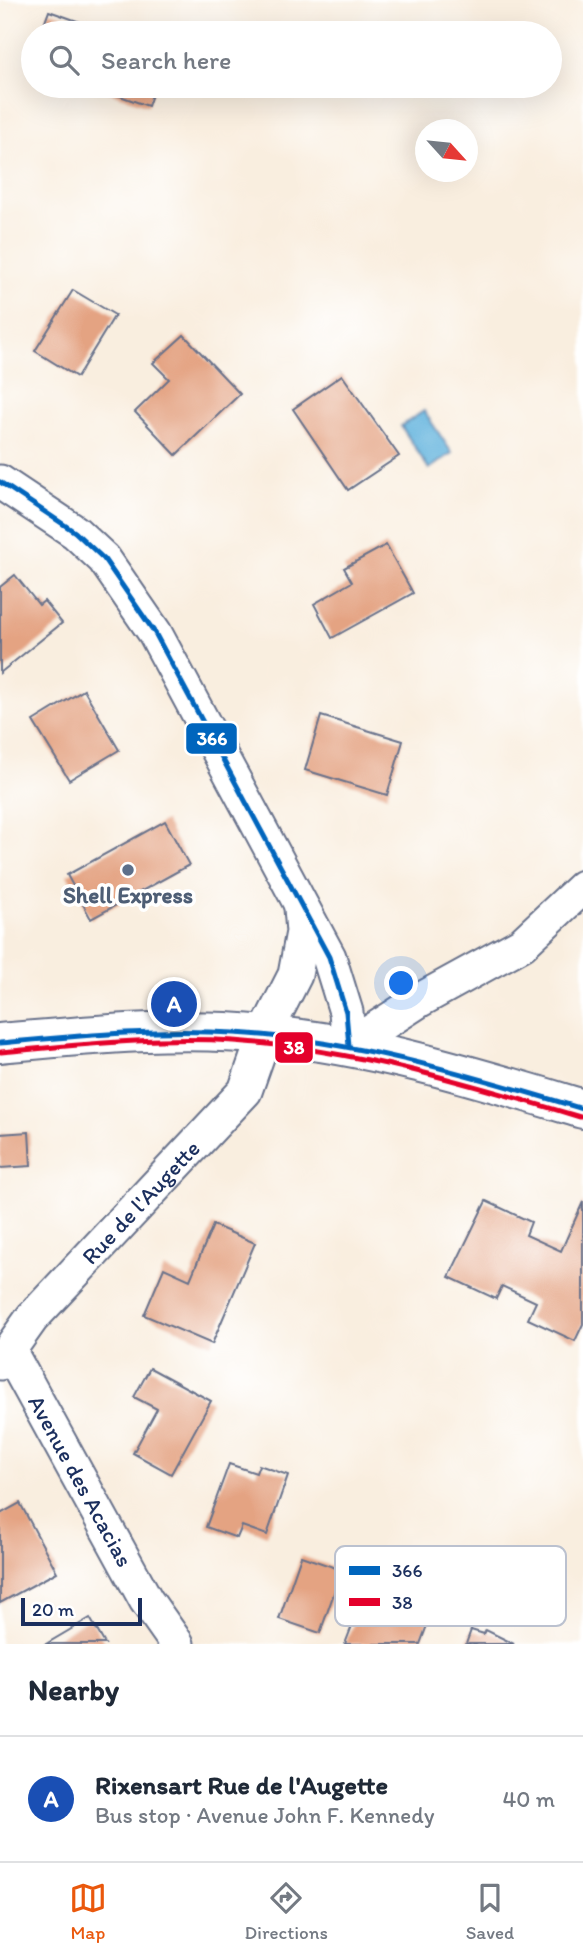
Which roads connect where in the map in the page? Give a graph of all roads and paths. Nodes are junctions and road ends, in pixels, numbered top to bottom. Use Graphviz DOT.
graph roads {
  1 [pos="0,482"];
  2 [pos="583,887"];
  3 [pos="300,905"];
  4 [pos="265,1034"];
  5 [pos="0,1043"];
  6 [pos="349,1046"];
  7 [pos="583,1109"];
  8 [pos="5,1358"];
  9 [pos="177,1644"];
  1 -- 3 [label="street"];
  2 -- 6 [label="street"];
  3 -- 4 [label="street, Rue de l'Augette"];
  3 -- 6 [label="street"];
  4 -- 5 [label="main road"];
  4 -- 6 [label="main road"];
  4 -- 8 [label="street, Rue de l'Augette"];
  6 -- 7 [label="main road"];
  8 -- 9 [label="street, Avenue des Acacias"];
}
